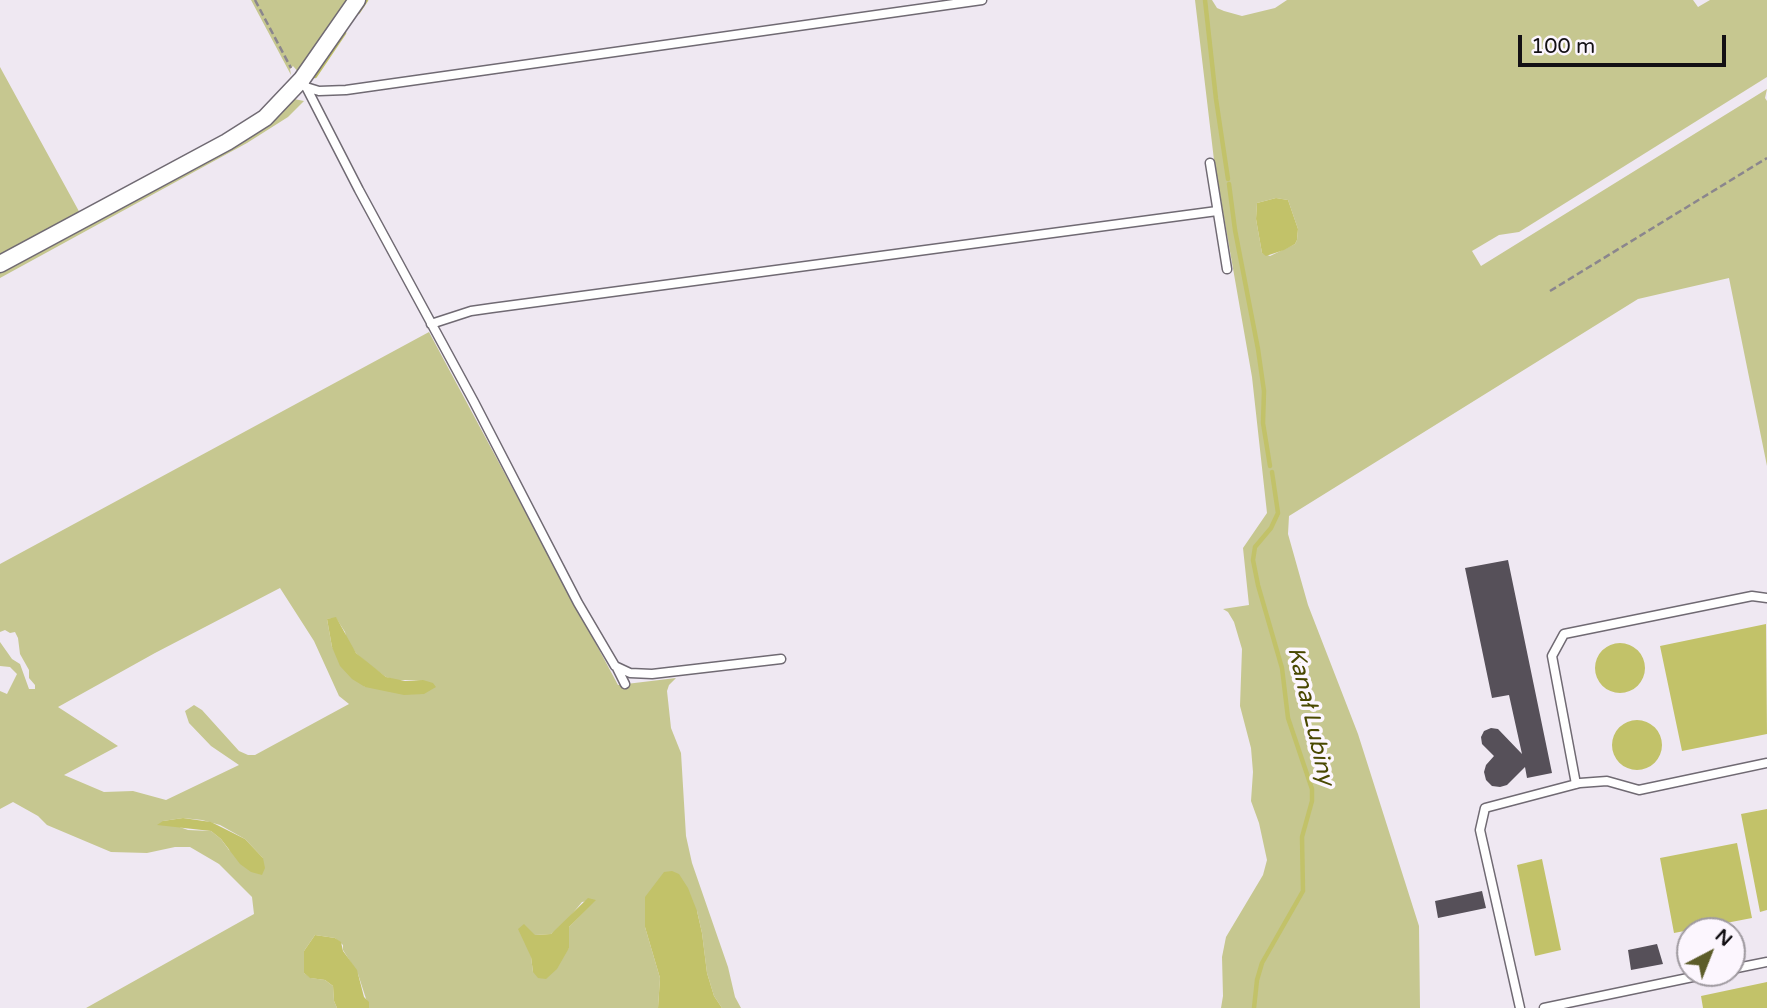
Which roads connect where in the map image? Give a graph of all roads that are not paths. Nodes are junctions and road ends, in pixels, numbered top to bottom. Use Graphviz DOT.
graph roads {
  1 [pos="357,0"];
  2 [pos="982,0"];
  3 [pos="302,83"];
  4 [pos="1210,163"];
  5 [pos="1217,211"];
  6 [pos="0,264"];
  7 [pos="1227,269"];
  8 [pos="431,324"];
  9 [pos="1767,598"];
  10 [pos="781,659"];
  11 [pos="615,666"];
  12 [pos="625,684"];
  13 [pos="1767,763"];
  14 [pos="1576,784"];
  15 [pos="1767,962"];
  16 [pos="1746,966"];
  17 [pos="1676,980"];
  18 [pos="1520,1008"];
  19 [pos="1544,1008"];
  1 -- 3 [label="street"];
  2 -- 3 [label="lane"];
  3 -- 6 [label="street"];
  3 -- 8 [label="lane"];
  4 -- 5 [label="lane"];
  5 -- 7 [label="lane"];
  5 -- 8 [label="lane"];
  8 -- 11 [label="lane"];
  9 -- 14 [label="lane"];
  10 -- 11 [label="lane"];
  11 -- 12 [label="lane"];
  13 -- 14 [label="lane"];
  14 -- 18 [label="lane"];
  15 -- 16 [label="lane"];
  17 -- 19 [label="lane"];
}
